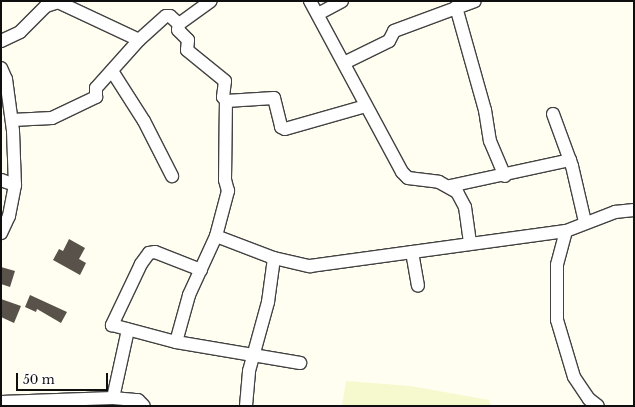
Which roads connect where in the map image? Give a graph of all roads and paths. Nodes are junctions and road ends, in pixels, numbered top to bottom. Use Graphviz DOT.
graph roads {
  1 [pos="211,1"];
  2 [pos="310,1"];
  3 [pos="342,1"];
  4 [pos="474,1"];
  5 [pos="456,7"];
  6 [pos="318,14"];
  7 [pos="179,24"];
  8 [pos="139,40"];
  9 [pos="1,41"];
  10 [pos="344,63"];
  11 [pos="1,68"];
  12 [pos="112,71"];
  13 [pos="226,101"];
  14 [pos="366,106"];
  15 [pos="553,114"];
  16 [pos="12,120"];
  17 [pos="570,160"];
  18 [pos="172,176"];
  19 [pos="505,176"];
  20 [pos="1,180"];
  21 [pos="15,185"];
  22 [pos="450,186"];
  23 [pos="634,210"];
  24 [pos="585,222"];
  25 [pos="566,231"];
  26 [pos="1,233"];
  27 [pos="216,236"];
  28 [pos="470,243"];
  29 [pos="412,252"];
  30 [pos="274,258"];
  31 [pos="201,270"];
  32 [pos="418,285"];
  33 [pos="128,330"];
  34 [pos="176,342"];
  35 [pos="253,356"];
  36 [pos="300,363"];
  37 [pos="113,398"];
  38 [pos="4,401"];
  39 [pos="144,406"];
  40 [pos="246,406"];
  41 [pos="598,406"];
  1 -- 7 [label="street"];
  2 -- 6 [label="street"];
  3 -- 6 [label="street"];
  4 -- 5 [label="street"];
  5 -- 10 [label="street"];
  5 -- 19 [label="street"];
  6 -- 10 [label="street"];
  7 -- 8 [label="street"];
  7 -- 13 [label="street"];
  8 -- 9 [label="street"];
  8 -- 12 [label="street"];
  10 -- 14 [label="street"];
  11 -- 16 [label="street"];
  12 -- 16 [label="street"];
  12 -- 18 [label="street"];
  13 -- 14 [label="street"];
  13 -- 27 [label="street"];
  14 -- 22 [label="street"];
  15 -- 17 [label="street"];
  16 -- 21 [label="street"];
  17 -- 19 [label="street"];
  17 -- 24 [label="street"];
  19 -- 22 [label="street"];
  20 -- 21 [label="street"];
  21 -- 26 [label="street"];
  22 -- 28 [label="street"];
  23 -- 24 [label="street"];
  24 -- 25 [label="street"];
  25 -- 28 [label="street"];
  25 -- 41 [label="street"];
  27 -- 30 [label="street"];
  27 -- 31 [label="street"];
  28 -- 29 [label="street"];
  29 -- 30 [label="street"];
  29 -- 32 [label="street"];
  30 -- 35 [label="street"];
  31 -- 33 [label="street"];
  31 -- 34 [label="street"];
  33 -- 34 [label="street"];
  33 -- 37 [label="street"];
  34 -- 35 [label="street"];
  35 -- 36 [label="street"];
  35 -- 40 [label="street"];
  37 -- 38 [label="street"];
  37 -- 39 [label="street"];
}
